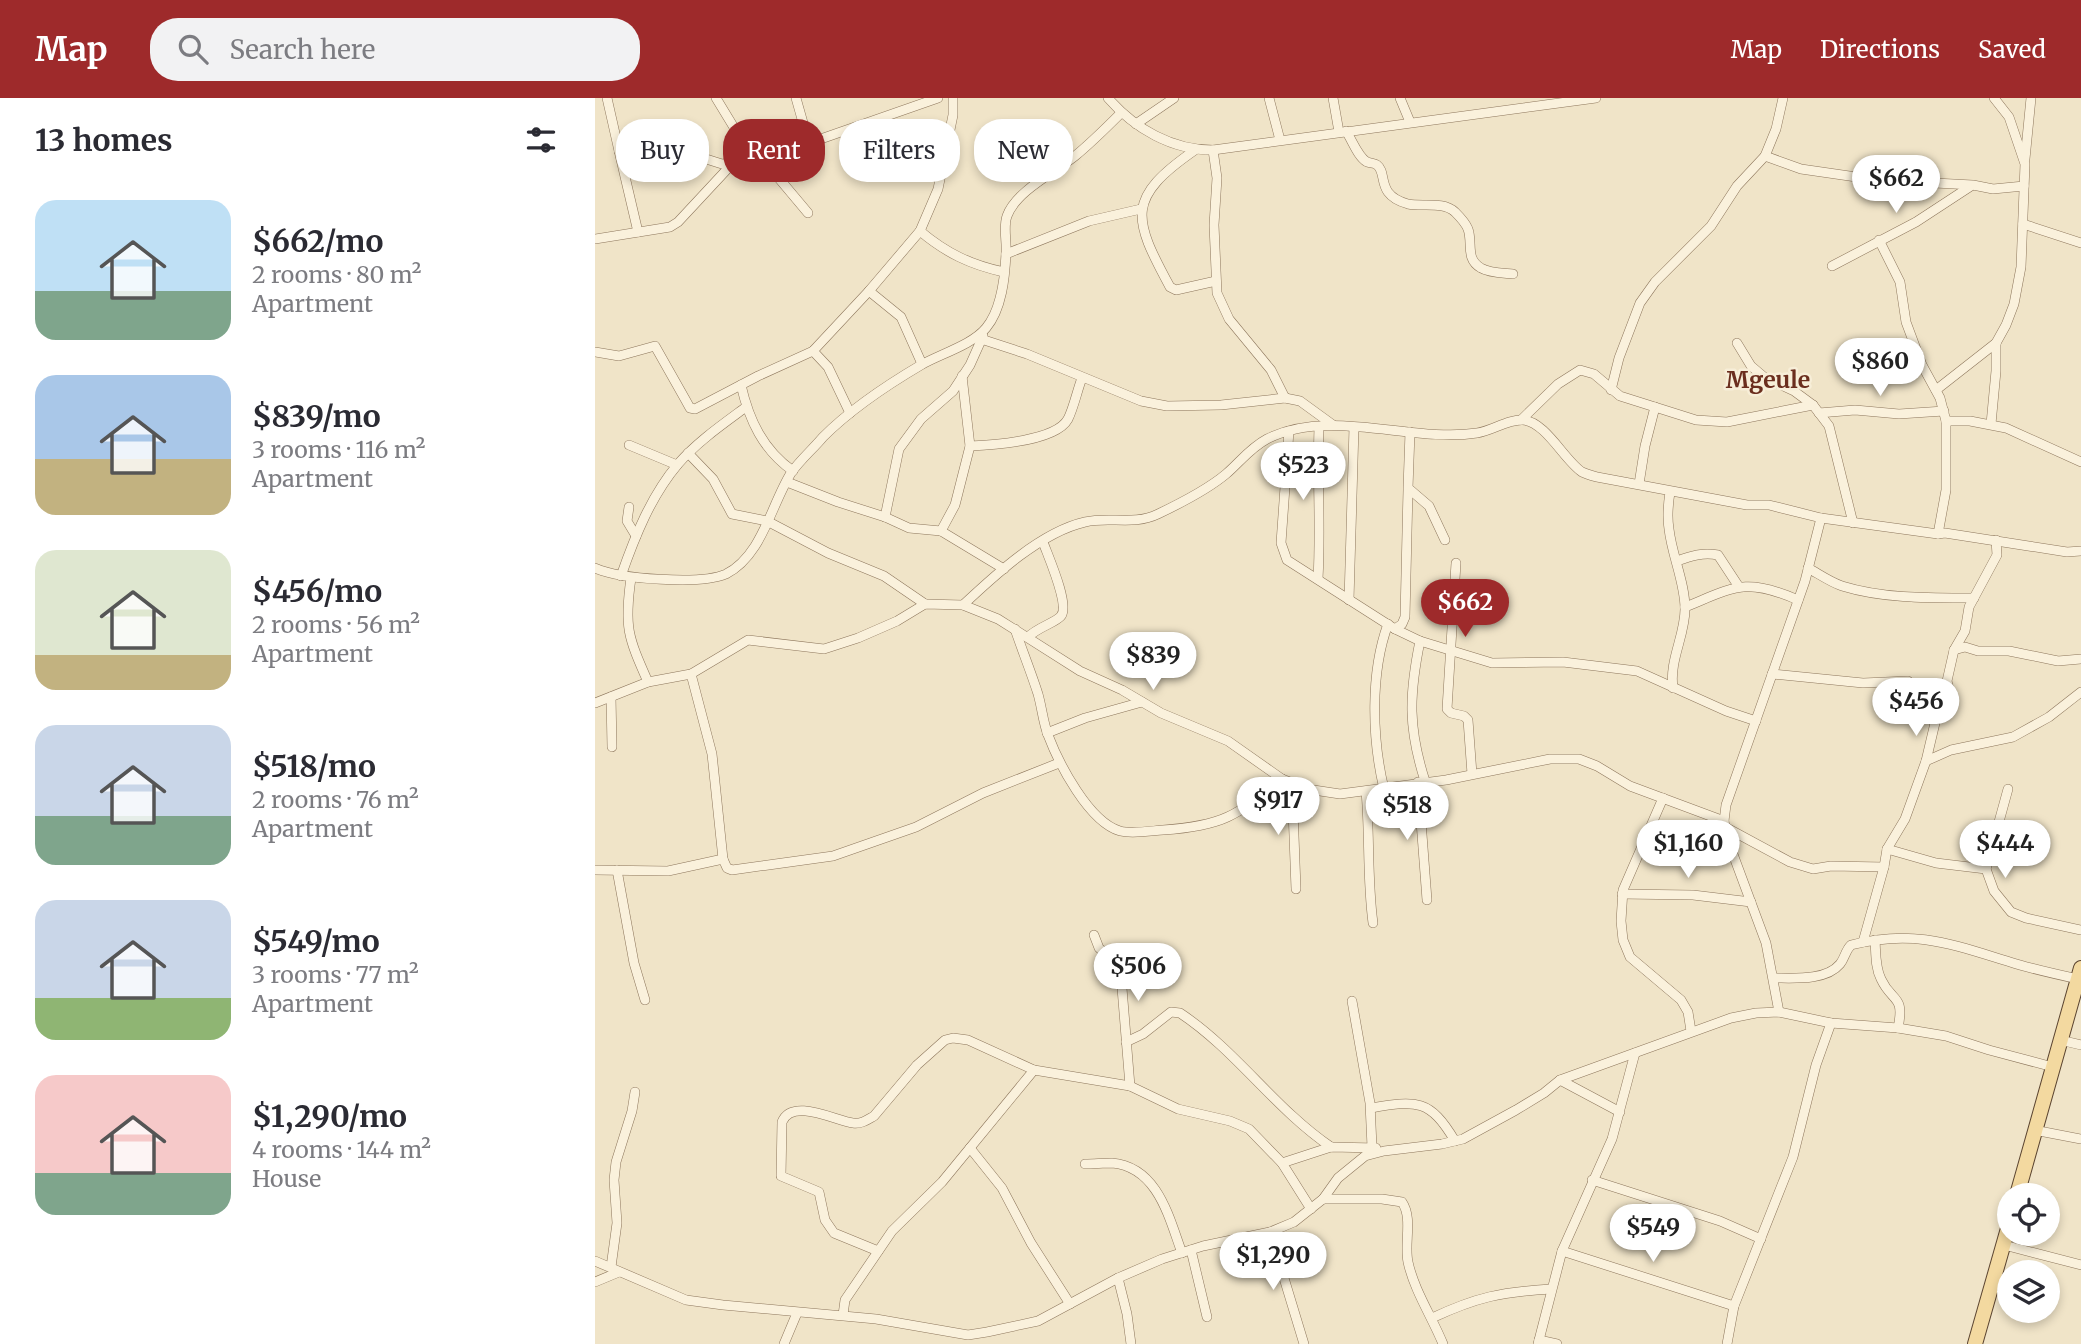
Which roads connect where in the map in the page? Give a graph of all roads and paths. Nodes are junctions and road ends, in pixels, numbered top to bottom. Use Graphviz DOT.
graph roads {
  1 [pos="607,98"];
  2 [pos="716,98"];
  3 [pos="796,98"];
  4 [pos="937,98"];
  5 [pos="953,98"];
  6 [pos="1108,98"];
  7 [pos="1174,98"];
  8 [pos="1269,98"];
  9 [pos="1333,98"];
  10 [pos="1400,98"];
  11 [pos="1596,98"];
  12 [pos="1783,98"];
  13 [pos="1994,98"];
  14 [pos="2031,98"];
  15 [pos="1121,113"];
  16 [pos="729,119"];
  17 [pos="802,119"];
  18 [pos="1410,122"];
  19 [pos="1136,124"];
  20 [pos="1342,131"];
  21 [pos="616,138"];
  22 [pos="825,138"];
  23 [pos="1279,141"];
  24 [pos="1195,150"];
  25 [pos="1213,150"];
  26 [pos="1765,156"];
  27 [pos="2025,164"];
  28 [pos="723,173"];
  29 [pos="626,182"];
  30 [pos="781,182"];
  31 [pos="1973,185"];
  32 [pos="2024,186"];
  33 [pos="1141,209"];
  34 [pos="809,213"];
  35 [pos="2023,224"];
  36 [pos="920,231"];
  37 [pos="638,232"];
  38 [pos="595,239"];
  39 [pos="1879,240"];
  40 [pos="2081,243"];
  41 [pos="1006,254"];
  42 [pos="1832,267"];
  43 [pos="1004,272"];
  44 [pos="1513,274"];
  45 [pos="1216,281"];
  46 [pos="869,291"];
  47 [pos="983,335"];
  48 [pos="1737,343"];
  49 [pos="1996,343"];
  50 [pos="813,351"];
  51 [pos="595,352"];
  52 [pos="922,364"];
  53 [pos="963,376"];
  54 [pos="1081,378"];
  55 [pos="741,385"];
  56 [pos="1611,390"];
  57 [pos="1936,390"];
  58 [pos="1285,398"];
  59 [pos="746,407"];
  60 [pos="1655,407"];
  61 [pos="1816,409"];
  62 [pos="850,413"];
  63 [pos="1945,416"];
  64 [pos="1521,420"];
  65 [pos="1991,424"];
  66 [pos="1333,425"];
  67 [pos="1354,427"];
  68 [pos="1319,428"];
  69 [pos="1289,431"];
  70 [pos="1410,432"];
  71 [pos="629,445"];
  72 [pos="970,446"];
  73 [pos="688,453"];
  74 [pos="2081,462"];
  75 [pos="677,465"];
  76 [pos="793,471"];
  77 [pos="786,482"];
  78 [pos="1639,484"];
  79 [pos="1408,490"];
  80 [pos="1670,492"];
  81 [pos="629,507"];
  82 [pos="885,517"];
  83 [pos="1821,518"];
  84 [pos="767,521"];
  85 [pos="1853,523"];
  86 [pos="941,531"];
  87 [pos="1938,534"];
  88 [pos="636,536"];
  89 [pos="1445,540"];
  90 [pos="1996,540"];
  91 [pos="1043,541"];
  92 [pos="2081,551"];
  93 [pos="1677,561"];
  94 [pos="1456,563"];
  95 [pos="595,568"];
  96 [pos="1808,568"];
  97 [pos="1004,569"];
  98 [pos="626,577"];
  99 [pos="1318,579"];
  100 [pos="1739,587"];
  101 [pos="1974,598"];
  102 [pos="1349,600"];
  103 [pos="1798,600"];
  104 [pos="926,604"];
  105 [pos="963,605"];
  106 [pos="1685,607"];
  107 [pos="1392,627"];
  108 [pos="1014,629"];
  109 [pos="1028,637"];
  110 [pos="1420,641"];
  111 [pos="1954,650"];
  112 [pos="1452,651"];
  113 [pos="2081,659"];
  114 [pos="691,674"];
  115 [pos="1772,674"];
  116 [pos="1907,681"];
  117 [pos="648,682"];
  118 [pos="1673,688"];
  119 [pos="2081,692"];
  120 [pos="611,696"];
  121 [pos="595,702"];
  122 [pos="1142,702"];
  123 [pos="1756,721"];
  124 [pos="1047,733"];
  125 [pos="612,747"];
  126 [pos="1926,761"];
  127 [pos="1059,763"];
  128 [pos="1472,774"];
  129 [pos="1282,779"];
  130 [pos="1422,782"];
  131 [pos="1292,783"];
  132 [pos="1384,789"];
  133 [pos="2008,789"];
  134 [pos="1366,791"];
  135 [pos="1663,797"];
  136 [pos="1724,824"];
  137 [pos="1887,849"];
  138 [pos="723,859"];
  139 [pos="1884,867"];
  140 [pos="1986,869"];
  141 [pos="595,870"];
  142 [pos="617,870"];
  143 [pos="1296,889"];
  144 [pos="1622,894"];
  145 [pos="1427,900"];
  146 [pos="1751,902"];
  147 [pos="1373,923"];
  148 [pos="2081,930"];
  149 [pos="1094,935"];
  150 [pos="1875,940"];
  151 [pos="1863,942"];
  152 [pos="2079,974"];
  153 [pos="1774,978"];
  154 [pos="645,1000"];
  155 [pos="1352,1001"];
  156 [pos="1779,1012"];
  157 [pos="1831,1023"];
  158 [pos="1898,1028"];
  159 [pos="1691,1031"];
  160 [pos="2060,1040"];
  161 [pos="1126,1042"];
  162 [pos="2081,1045"];
  163 [pos="1635,1053"];
  164 [pos="2053,1067"];
  165 [pos="1034,1070"];
  166 [pos="1560,1080"];
  167 [pos="1130,1086"];
  168 [pos="635,1092"];
  169 [pos="1371,1108"];
  170 [pos="1620,1112"];
  171 [pos="2034,1130"];
  172 [pos="2081,1139"];
  173 [pos="1455,1141"];
  174 [pos="1331,1147"];
  175 [pos="1372,1147"];
  176 [pos="970,1149"];
  177 [pos="1384,1151"];
  178 [pos="1282,1163"];
  179 [pos="1085,1164"];
  180 [pos="1593,1180"];
  181 [pos="2020,1183"];
  182 [pos="1323,1199"];
  183 [pos="1311,1209"];
  184 [pos="1270,1231"];
  185 [pos="1761,1239"];
  186 [pos="2004,1246"];
  187 [pos="2007,1246"];
  188 [pos="878,1251"];
  189 [pos="1562,1251"];
  190 [pos="1187,1252"];
  191 [pos="595,1261"];
  192 [pos="2081,1265"];
  193 [pos="615,1270"];
  194 [pos="1118,1278"];
  195 [pos="595,1282"];
  196 [pos="1551,1289"];
  197 [pos="1070,1304"];
  198 [pos="1734,1306"];
  199 [pos="797,1313"];
  200 [pos="843,1315"];
  201 [pos="1207,1317"];
  202 [pos="1432,1318"];
  203 [pos="969,1340"];
  204 [pos="1538,1342"];
  205 [pos="784,1344"];
  206 [pos="1131,1344"];
  207 [pos="1304,1344"];
  208 [pos="1443,1344"];
  209 [pos="1557,1344"];
  210 [pos="1729,1344"];
  211 [pos="1975,1344"];
  1 -- 21 [label="street"];
  2 -- 16 [label="street"];
  3 -- 17 [label="street"];
  4 -- 22 [label="street"];
  5 -- 36 [label="street"];
  6 -- 15 [label="street"];
  7 -- 19 [label="street"];
  8 -- 23 [label="street"];
  9 -- 20 [label="street"];
  10 -- 18 [label="street"];
  11 -- 18 [label="street"];
  12 -- 26 [label="street"];
  13 -- 27 [label="street"];
  14 -- 27 [label="street"];
  15 -- 19 [label="street"];
  15 -- 41 [label="street"];
  18 -- 20 [label="street"];
  19 -- 24 [label="street"];
  20 -- 23 [label="street"];
  20 -- 44 [label="street"];
  23 -- 25 [label="street"];
  24 -- 25 [label="street"];
  24 -- 33 [label="street"];
  25 -- 45 [label="street"];
  26 -- 31 [label="street"];
  26 -- 56 [label="street"];
  27 -- 32 [label="street"];
  28 -- 37 [label="street"];
  29 -- 37 [label="street"];
  30 -- 34 [label="street"];
  31 -- 32 [label="street"];
  31 -- 39 [label="street"];
  32 -- 35 [label="street"];
  33 -- 41 [label="street"];
  33 -- 45 [label="street"];
  35 -- 40 [label="street"];
  35 -- 49 [label="street"];
  36 -- 43 [label="street"];
  36 -- 46 [label="street"];
  37 -- 38 [label="street"];
  39 -- 42 [label="street"];
  39 -- 57 [label="street"];
  41 -- 43 [label="street"];
  43 -- 47 [label="street"];
  45 -- 58 [label="street"];
  46 -- 50 [label="street"];
  46 -- 52 [label="street"];
  47 -- 52 [label="street"];
  47 -- 53 [label="street"];
  47 -- 54 [label="street"];
  48 -- 61 [label="street"];
  49 -- 57 [label="street"];
  49 -- 65 [label="street"];
  50 -- 55 [label="street"];
  50 -- 62 [label="street"];
  51 -- 55 [label="street"];
  52 -- 62 [label="street"];
  53 -- 72 [label="street"];
  53 -- 82 [label="street"];
  54 -- 58 [label="street"];
  54 -- 72 [label="street"];
  55 -- 59 [label="street"];
  56 -- 60 [label="street"];
  56 -- 64 [label="street"];
  57 -- 63 [label="street"];
  58 -- 66 [label="street"];
  59 -- 73 [label="street"];
  59 -- 76 [label="street"];
  60 -- 61 [label="street"];
  60 -- 78 [label="street"];
  61 -- 63 [label="street"];
  61 -- 85 [label="street"];
  62 -- 76 [label="street"];
  63 -- 65 [label="street"];
  63 -- 87 [label="street"];
  64 -- 70 [label="street"];
  64 -- 78 [label="street"];
  65 -- 74 [label="street"];
  66 -- 67 [label="street"];
  66 -- 68 [label="street"];
  67 -- 70 [label="street"];
  67 -- 102 [label="street"];
  68 -- 69 [label="street"];
  68 -- 99 [label="street"];
  69 -- 91 [label="street"];
  69 -- 99 [label="street"];
  70 -- 79 [label="street"];
  71 -- 75 [label="street"];
  72 -- 86 [label="street"];
  73 -- 75 [label="street"];
  73 -- 84 [label="street"];
  75 -- 88 [label="street"];
  76 -- 77 [label="street"];
  77 -- 82 [label="street"];
  77 -- 84 [label="street"];
  78 -- 80 [label="street"];
  79 -- 89 [label="street"];
  79 -- 107 [label="street"];
  80 -- 83 [label="street"];
  80 -- 93 [label="street"];
  81 -- 88 [label="street"];
  82 -- 86 [label="street"];
  83 -- 85 [label="street"];
  83 -- 96 [label="street"];
  84 -- 98 [label="street"];
  84 -- 104 [label="street"];
  85 -- 87 [label="street"];
  86 -- 97 [label="street"];
  87 -- 90 [label="street"];
  88 -- 98 [label="street"];
  90 -- 92 [label="street"];
  90 -- 101 [label="street"];
  91 -- 97 [label="street"];
  91 -- 109 [label="street"];
  93 -- 100 [label="street"];
  93 -- 106 [label="street"];
  94 -- 112 [label="street"];
  95 -- 98 [label="street"];
  96 -- 101 [label="street"];
  96 -- 103 [label="street"];
  97 -- 105 [label="street"];
  98 -- 117 [label="street"];
  99 -- 102 [label="street"];
  100 -- 103 [label="street"];
  100 -- 106 [label="street"];
  101 -- 111 [label="street"];
  102 -- 107 [label="street"];
  103 -- 115 [label="street"];
  104 -- 105 [label="street"];
  104 -- 114 [label="street"];
  105 -- 108 [label="street"];
  106 -- 118 [label="street"];
  107 -- 110 [label="street"];
  107 -- 132 [label="street"];
  108 -- 109 [label="street"];
  108 -- 124 [label="street"];
  109 -- 122 [label="street"];
  110 -- 112 [label="street"];
  110 -- 130 [label="street"];
  111 -- 113 [label="street"];
  111 -- 126 [label="street"];
  112 -- 118 [label="street"];
  112 -- 128 [label="street"];
  114 -- 117 [label="street"];
  114 -- 138 [label="street"];
  115 -- 116 [label="street"];
  115 -- 123 [label="street"];
  117 -- 120 [label="street"];
  118 -- 123 [label="street"];
  119 -- 126 [label="street"];
  120 -- 121 [label="street"];
  120 -- 125 [label="street"];
  122 -- 124 [label="street"];
  122 -- 129 [label="street"];
  123 -- 136 [label="street"];
  124 -- 127 [label="street"];
  126 -- 137 [label="street"];
  127 -- 129 [label="street"];
  127 -- 138 [label="street"];
  128 -- 130 [label="street"];
  128 -- 135 [label="street"];
  129 -- 131 [label="street"];
  130 -- 132 [label="street"];
  130 -- 145 [label="street"];
  131 -- 134 [label="street"];
  131 -- 143 [label="street"];
  132 -- 134 [label="street"];
  133 -- 140 [label="street"];
  134 -- 147 [label="street"];
  135 -- 136 [label="street"];
  135 -- 144 [label="street"];
  136 -- 139 [label="street"];
  136 -- 146 [label="street"];
  137 -- 139 [label="street"];
  137 -- 140 [label="street"];
  138 -- 142 [label="street"];
  139 -- 151 [label="street"];
  140 -- 148 [label="street"];
  141 -- 142 [label="street"];
  142 -- 154 [label="street"];
  144 -- 146 [label="street"];
  144 -- 159 [label="street"];
  146 -- 153 [label="street"];
  149 -- 161 [label="street"];
  150 -- 151 [label="street"];
  150 -- 152 [label="street"];
  150 -- 158 [label="street"];
  151 -- 153 [label="street"];
  152 -- 160 [label="main road"];
  153 -- 156 [label="street"];
  155 -- 169 [label="street"];
  156 -- 157 [label="street"];
  156 -- 159 [label="street"];
  157 -- 158 [label="street"];
  157 -- 185 [label="street"];
  158 -- 164 [label="street"];
  159 -- 163 [label="street"];
  160 -- 162 [label="street"];
  160 -- 164 [label="main road"];
  161 -- 167 [label="street"];
  161 -- 174 [label="street"];
  163 -- 166 [label="street"];
  163 -- 170 [label="street"];
  164 -- 171 [label="main road"];
  165 -- 167 [label="street"];
  165 -- 176 [label="street"];
  165 -- 188 [label="street"];
  166 -- 170 [label="street"];
  166 -- 173 [label="street"];
  167 -- 178 [label="street"];
  168 -- 193 [label="street"];
  169 -- 173 [label="street"];
  169 -- 175 [label="street"];
  170 -- 180 [label="street"];
  171 -- 172 [label="street"];
  171 -- 181 [label="main road"];
  173 -- 177 [label="street"];
  174 -- 175 [label="street"];
  174 -- 178 [label="street"];
  175 -- 177 [label="street"];
  176 -- 188 [label="street"];
  176 -- 197 [label="street"];
  177 -- 182 [label="street"];
  178 -- 183 [label="street"];
  179 -- 190 [label="street"];
  180 -- 185 [label="street"];
  180 -- 189 [label="street"];
  182 -- 183 [label="street"];
  182 -- 202 [label="street"];
  183 -- 184 [label="street"];
  184 -- 190 [label="street"];
  184 -- 207 [label="street"];
  185 -- 198 [label="street"];
  186 -- 211 [label="main road"];
  187 -- 192 [label="street"];
  188 -- 200 [label="street"];
  189 -- 196 [label="street"];
  189 -- 198 [label="street"];
  190 -- 194 [label="street"];
  190 -- 201 [label="street"];
  191 -- 193 [label="street"];
  193 -- 195 [label="street"];
  193 -- 199 [label="street"];
  194 -- 197 [label="street"];
  194 -- 206 [label="street"];
  196 -- 202 [label="street"];
  196 -- 204 [label="street"];
  197 -- 203 [label="street"];
  198 -- 210 [label="street"];
  199 -- 200 [label="street"];
  199 -- 205 [label="street"];
  200 -- 203 [label="street"];
  202 -- 208 [label="street"];
  204 -- 209 [label="street"];
}
